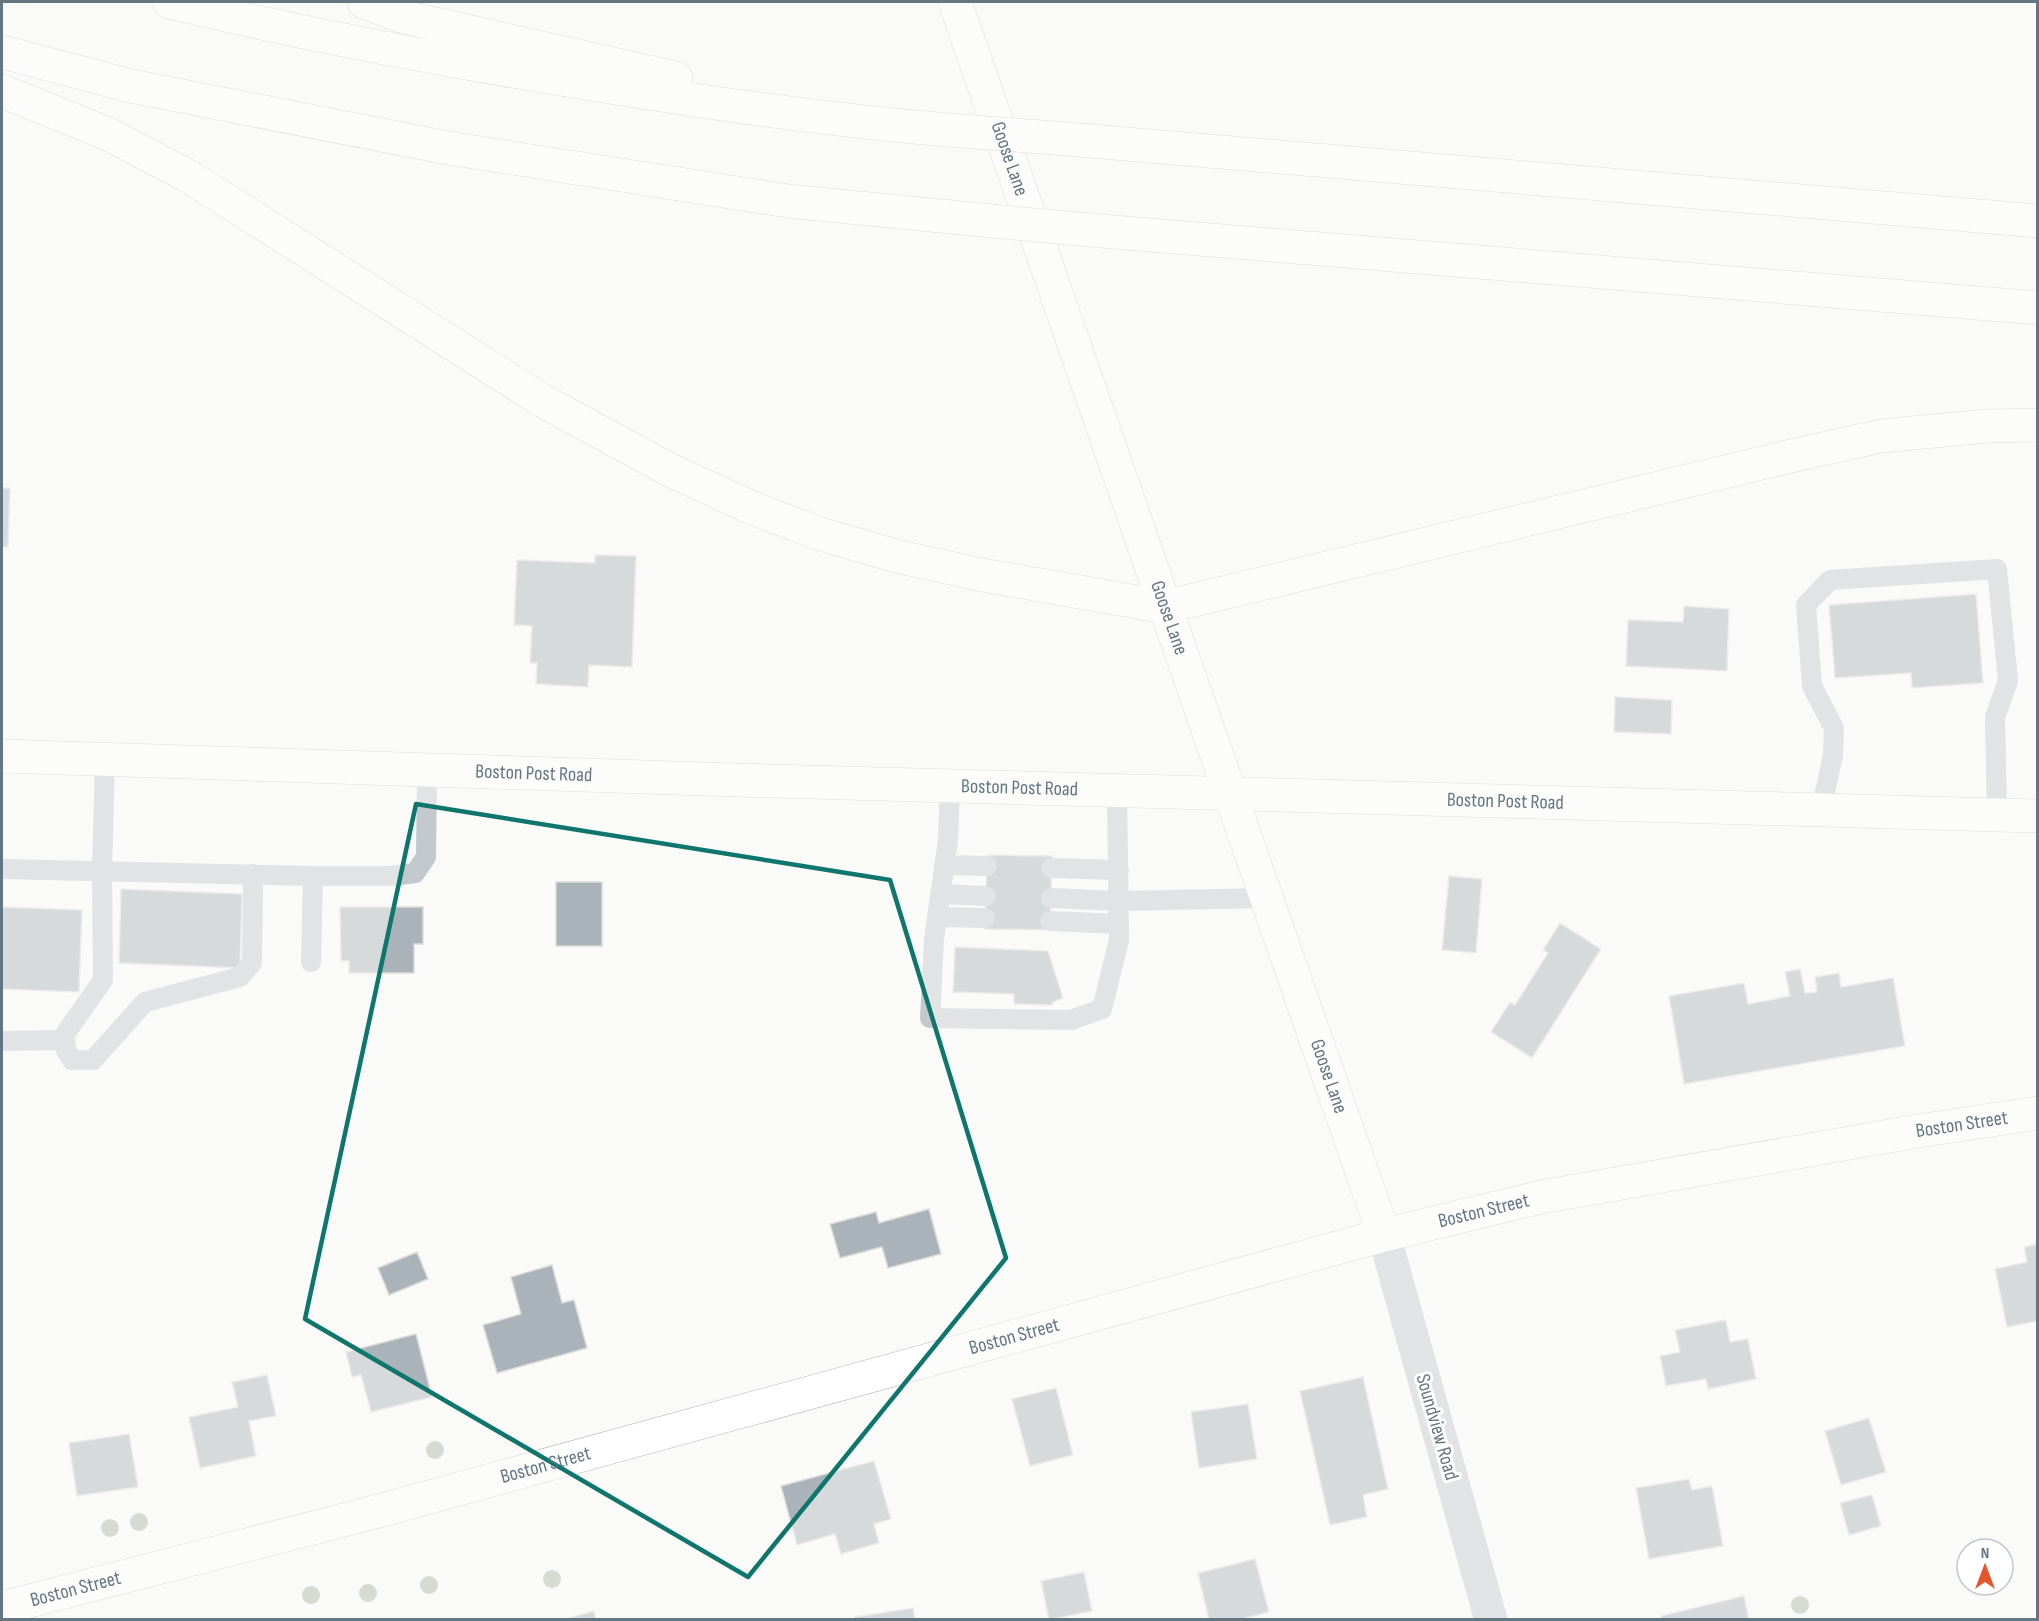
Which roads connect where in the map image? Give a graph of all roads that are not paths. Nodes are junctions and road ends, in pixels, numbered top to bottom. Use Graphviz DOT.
graph roads {
  1 [pos="169,2"];
  2 [pos="364,2"];
  3 [pos="955,2"];
  4 [pos="2,52"];
  5 [pos="2,91"];
  6 [pos="892,126"];
  7 [pos="2037,221"];
  8 [pos="2037,308"];
  9 [pos="2037,424"];
  10 [pos="1165,607"];
  11 [pos="2,756"];
  12 [pos="105,759"];
  13 [pos="427,770"];
  14 [pos="950,785"];
  15 [pos="1117,790"];
  16 [pos="1230,793"];
  17 [pos="1821,811"];
  18 [pos="1997,815"];
  19 [pos="2037,816"];
  20 [pos="945,865"];
  21 [pos="987,866"];
  22 [pos="2,868"];
  23 [pos="1052,868"];
  24 [pos="102,870"];
  25 [pos="1119,870"];
  26 [pos="253,874"];
  27 [pos="313,876"];
  28 [pos="941,894"];
  29 [pos="986,896"];
  30 [pos="1051,898"];
  31 [pos="1266,898"];
  32 [pos="1119,901"];
  33 [pos="938,917"];
  34 [pos="986,918"];
  35 [pos="1050,921"];
  36 [pos="1119,924"];
  37 [pos="311,962"];
  38 [pos="64,1040"];
  39 [pos="2,1041"];
  40 [pos="2037,1113"];
  41 [pos="1384,1235"];
  42 [pos="2,1608"];
  43 [pos="1491,1620"];
  1 -- 6 [label="main road"];
  2 -- 6 [label="main road"];
  3 -- 10 [label="main road, Goose Lane"];
  4 -- 8 [label="main road, bridge"];
  5 -- 10 [label="main road"];
  6 -- 7 [label="main road, bridge"];
  9 -- 10 [label="main road"];
  10 -- 16 [label="main road, Goose Lane"];
  11 -- 12 [label="main road, Boston Post Road"];
  12 -- 13 [label="main road, Boston Post Road"];
  12 -- 24 [label="lane"];
  13 -- 14 [label="main road, Boston Post Road"];
  13 -- 27 [label="lane"];
  14 -- 15 [label="main road, Boston Post Road"];
  14 -- 20 [label="lane"];
  15 -- 16 [label="main road, Boston Post Road"];
  15 -- 25 [label="lane"];
  16 -- 17 [label="main road, Boston Post Road"];
  16 -- 31 [label="main road, Goose Lane"];
  17 -- 18 [label="main road, Boston Post Road"];
  17 -- 18 [label="lane"];
  18 -- 19 [label="main road, Boston Post Road"];
  20 -- 21 [label="lane"];
  20 -- 28 [label="lane"];
  22 -- 24 [label="lane"];
  23 -- 25 [label="lane"];
  24 -- 26 [label="lane"];
  24 -- 38 [label="lane"];
  25 -- 32 [label="lane"];
  26 -- 27 [label="lane"];
  26 -- 38 [label="lane"];
  27 -- 37 [label="lane"];
  28 -- 29 [label="lane"];
  28 -- 33 [label="lane"];
  30 -- 32 [label="lane"];
  31 -- 32 [label="lane"];
  31 -- 41 [label="main road, Goose Lane"];
  32 -- 36 [label="lane"];
  33 -- 34 [label="lane"];
  33 -- 36 [label="lane"];
  35 -- 36 [label="lane"];
  38 -- 39 [label="lane"];
  40 -- 41 [label="main road, Boston Street"];
  41 -- 42 [label="main road, Boston Street"];
  41 -- 43 [label="street, Soundview Road"];
}
